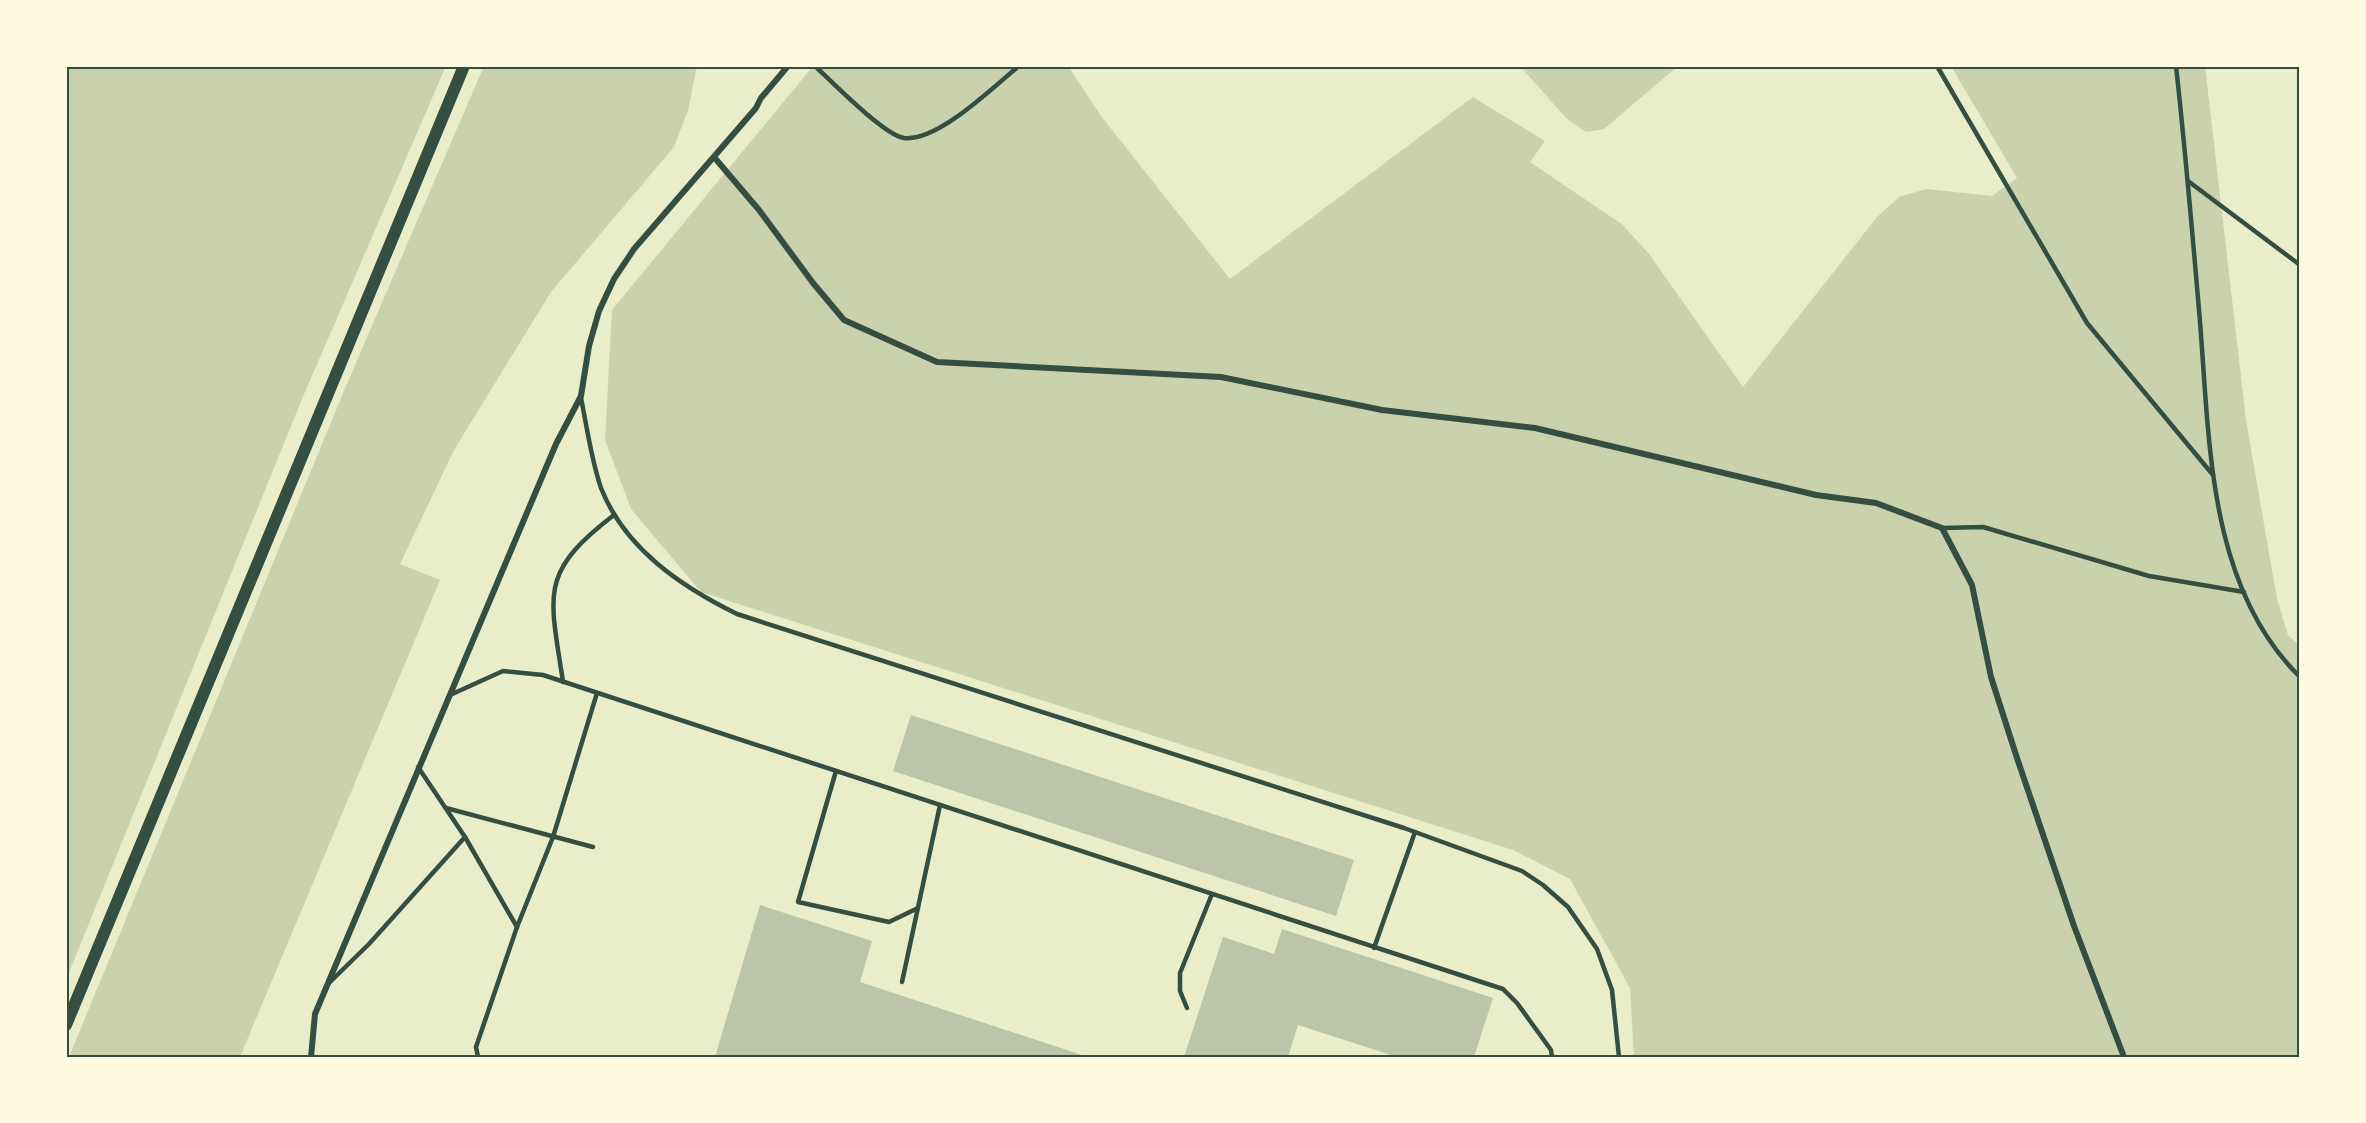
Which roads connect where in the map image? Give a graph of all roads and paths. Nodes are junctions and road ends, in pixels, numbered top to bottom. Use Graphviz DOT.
graph roads {
  1 [pos="464,66"];
  2 [pos="788,66"];
  3 [pos="815,66"];
  4 [pos="1019,66"];
  5 [pos="1937,66"];
  6 [pos="2175,66"];
  7 [pos="714,157"];
  8 [pos="2188,181"];
  9 [pos="2300,265"];
  10 [pos="581,396"];
  11 [pos="2213,476"];
  12 [pos="614,515"];
  13 [pos="1942,528"];
  14 [pos="2244,592"];
  15 [pos="2300,677"];
  16 [pos="563,682"];
  17 [pos="597,693"];
  18 [pos="450,695"];
  19 [pos="418,767"];
  20 [pos="836,771"];
  21 [pos="940,805"];
  22 [pos="446,808"];
  23 [pos="1415,832"];
  24 [pos="465,837"];
  25 [pos="553,837"];
  26 [pos="593,847"];
  27 [pos="1212,894"];
  28 [pos="918,908"];
  29 [pos="517,927"];
  30 [pos="1374,948"];
  31 [pos="902,982"];
  32 [pos="328,984"];
  33 [pos="1187,1008"];
  34 [pos="66,1025"];
  35 [pos="311,1057"];
  36 [pos="478,1057"];
  37 [pos="1552,1057"];
  38 [pos="1619,1057"];
  39 [pos="2124,1057"];
  1 -- 34 [label="main road"];
  2 -- 7 [label="street"];
  3 -- 4 [label="lane"];
  5 -- 11 [label="lane"];
  6 -- 8 [label="lane"];
  7 -- 10 [label="street"];
  7 -- 13 [label="street"];
  8 -- 9 [label="lane"];
  8 -- 11 [label="lane"];
  10 -- 12 [label="lane"];
  10 -- 18 [label="street"];
  11 -- 14 [label="lane"];
  12 -- 16 [label="lane"];
  12 -- 23 [label="lane"];
  13 -- 14 [label="lane"];
  13 -- 39 [label="street"];
  14 -- 15 [label="lane"];
  16 -- 17 [label="lane"];
  16 -- 18 [label="lane"];
  17 -- 20 [label="lane"];
  17 -- 25 [label="lane"];
  18 -- 19 [label="street"];
  19 -- 22 [label="lane"];
  19 -- 32 [label="street"];
  20 -- 21 [label="lane"];
  20 -- 28 [label="lane"];
  21 -- 27 [label="lane"];
  21 -- 28 [label="lane"];
  22 -- 24 [label="lane"];
  22 -- 25 [label="lane"];
  23 -- 30 [label="lane"];
  23 -- 38 [label="lane"];
  24 -- 29 [label="lane"];
  24 -- 32 [label="lane"];
  25 -- 26 [label="lane"];
  25 -- 29 [label="lane"];
  27 -- 30 [label="lane"];
  27 -- 33 [label="lane"];
  28 -- 31 [label="lane"];
  29 -- 36 [label="lane"];
  30 -- 37 [label="lane"];
  32 -- 35 [label="street"];
}
